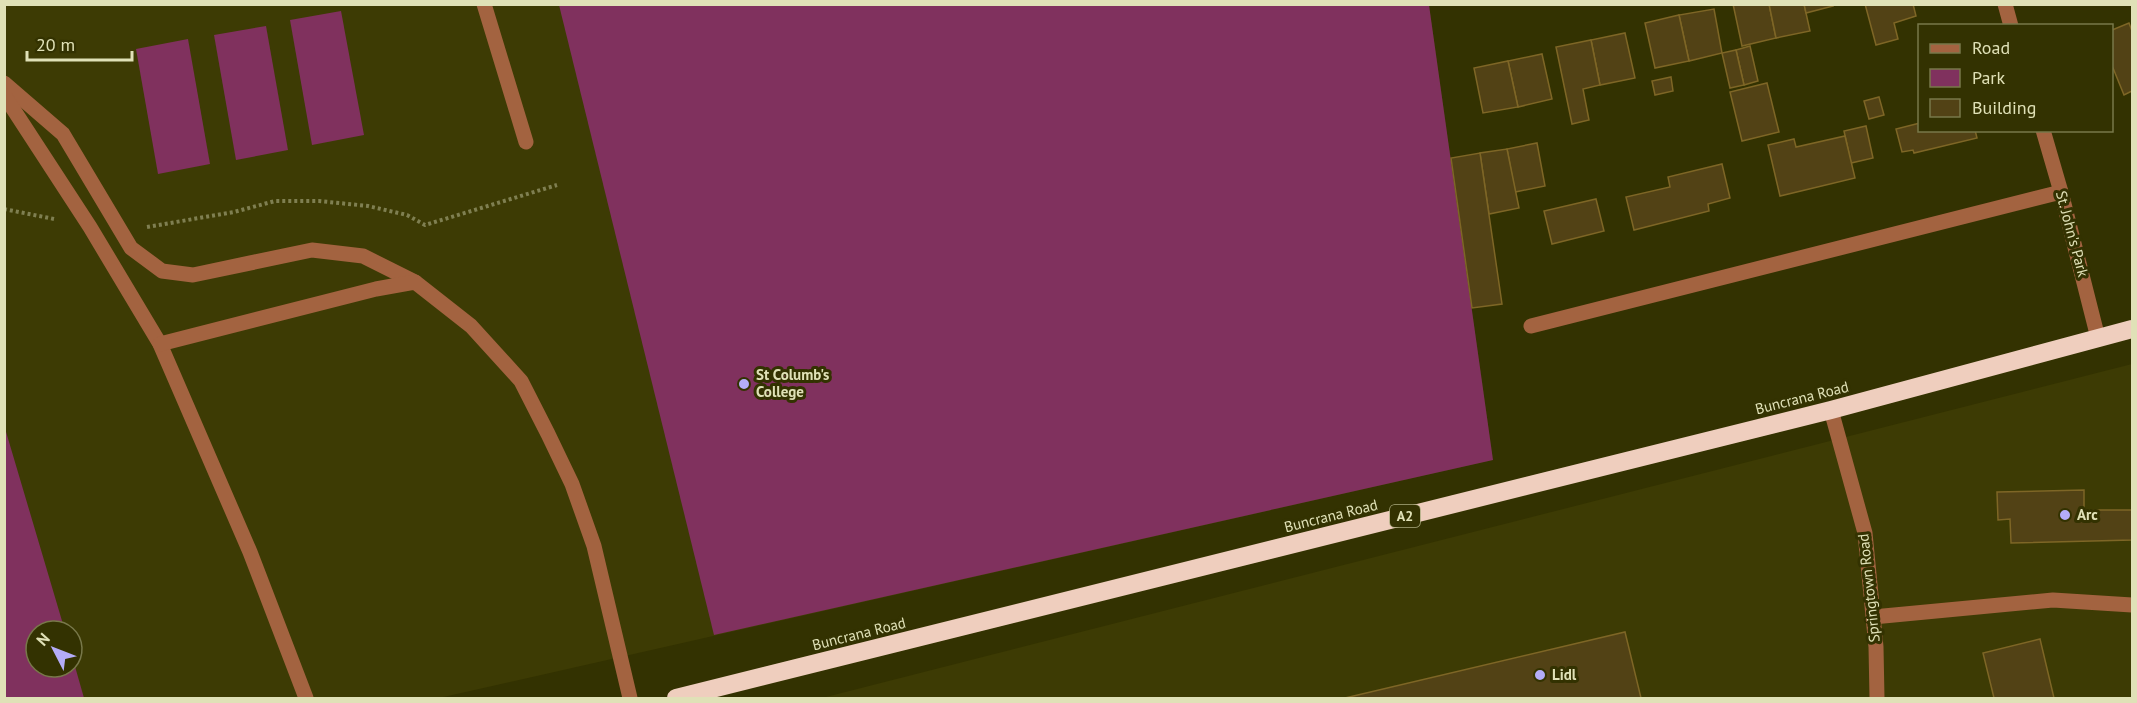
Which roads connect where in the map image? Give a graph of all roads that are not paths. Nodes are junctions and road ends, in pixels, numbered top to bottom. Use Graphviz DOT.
graph roads {
  1 [pos="484,4"];
  2 [pos="2005,4"];
  3 [pos="2010,24"];
  4 [pos="4,83"];
  5 [pos="4,95"];
  6 [pos="2044,132"];
  7 [pos="526,142"];
  8 [pos="2061,192"];
  9 [pos="415,282"];
  10 [pos="1531,326"];
  11 [pos="2133,329"];
  12 [pos="2098,338"];
  13 [pos="160,344"];
  14 [pos="1831,410"];
  15 [pos="2133,605"];
  16 [pos="1873,616"];
  17 [pos="306,699"];
  18 [pos="630,699"];
  19 [pos="676,699"];
  20 [pos="1877,699"];
  1 -- 7 [label="street"];
  2 -- 3 [label="street"];
  4 -- 9 [label="street"];
  5 -- 13 [label="street"];
  6 -- 8 [label="street, St. John's Park"];
  8 -- 10 [label="street"];
  8 -- 12 [label="street, St. John's Park"];
  9 -- 13 [label="street"];
  9 -- 18 [label="street"];
  11 -- 12 [label="highway, Buncrana Road / A2"];
  12 -- 14 [label="highway, Buncrana Road / A2"];
  13 -- 17 [label="street"];
  14 -- 16 [label="street, Springtown Road"];
  14 -- 19 [label="highway, Buncrana Road / A2"];
  15 -- 16 [label="street"];
  16 -- 20 [label="street, Springtown Road"];
}
